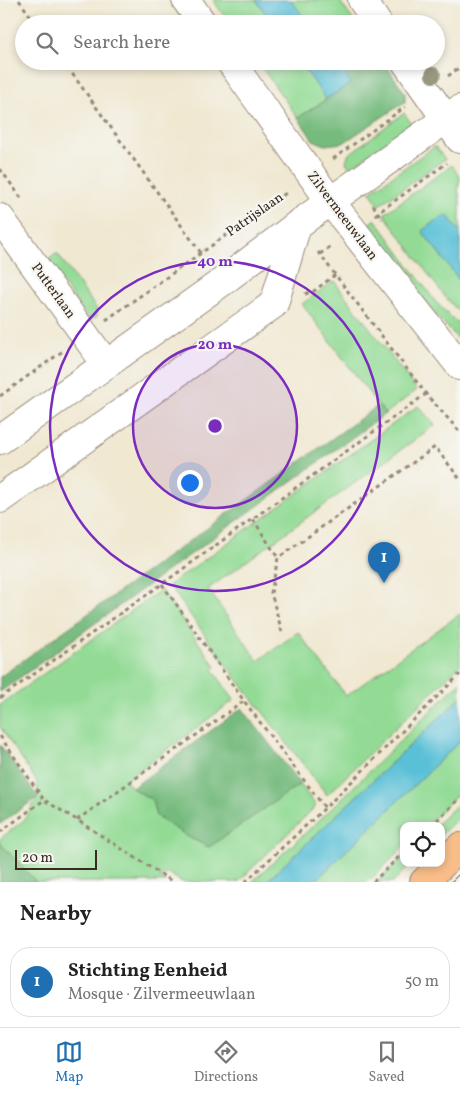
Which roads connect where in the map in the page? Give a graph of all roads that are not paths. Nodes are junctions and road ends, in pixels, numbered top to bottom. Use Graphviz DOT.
graph roads {
  1 [pos="186,0"];
  2 [pos="362,0"];
  3 [pos="197,15"];
  4 [pos="372,15"];
  5 [pos="236,70"];
  6 [pos="411,70"];
  7 [pos="455,132"];
  8 [pos="330,201"];
  9 [pos="0,218"];
  10 [pos="297,225"];
  11 [pos="106,364"];
  12 [pos="460,366"];
  13 [pos="0,440"];
  14 [pos="0,499"];
  15 [pos="460,847"];
  16 [pos="424,882"];
  1 -- 3 [label="street"];
  2 -- 4 [label="street"];
  5 -- 8 [label="street, Zilvermeeuwlaan"];
  6 -- 7 [label="street"];
  7 -- 8 [label="street"];
  8 -- 10 [label="street"];
  8 -- 12 [label="street, Zilvermeeuwlaan"];
  9 -- 11 [label="street, Putterlaan"];
  10 -- 11 [label="street"];
  10 -- 14 [label="street"];
  11 -- 13 [label="street"];
  15 -- 16 [label="main road"];
}
